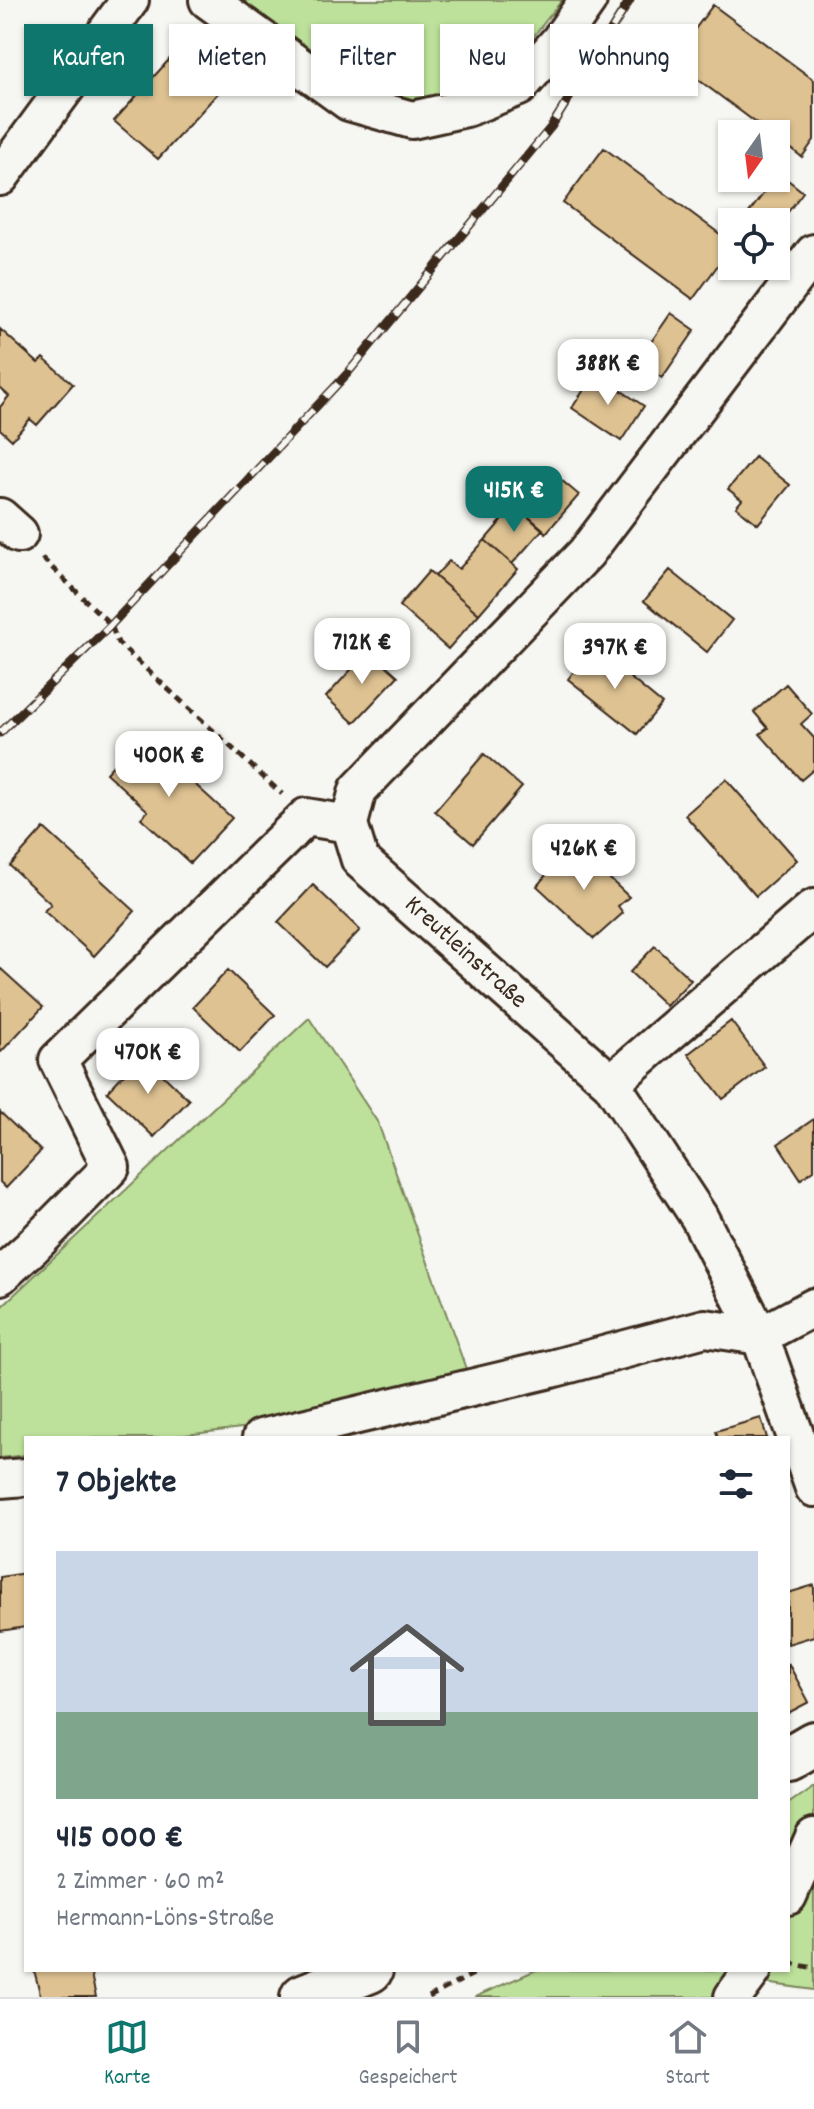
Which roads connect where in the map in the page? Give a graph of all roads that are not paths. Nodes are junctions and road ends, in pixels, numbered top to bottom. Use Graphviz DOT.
graph roads {
  1 [pos="130,0"];
  2 [pos="208,0"];
  3 [pos="588,0"];
  4 [pos="0,177"];
  5 [pos="814,253"];
  6 [pos="349,824"];
  7 [pos="814,908"];
  8 [pos="611,1083"];
  9 [pos="0,1276"];
  10 [pos="814,1307"];
  11 [pos="760,1336"];
  12 [pos="269,1436"];
  13 [pos="24,1477"];
  14 [pos="0,1479"];
  15 [pos="814,1488"];
  16 [pos="814,1744"];
  17 [pos="790,1758"];
  18 [pos="814,1837"];
  19 [pos="790,1891"];
  20 [pos="365,1972"];
  21 [pos="752,1972"];
  22 [pos="303,1997"];
  23 [pos="733,1997"];
  1 -- 4 [label="street"];
  2 -- 3 [label="street"];
  5 -- 6 [label="street"];
  6 -- 8 [label="street, Kreutleinstraße"];
  6 -- 9 [label="street"];
  7 -- 8 [label="street"];
  8 -- 11 [label="street, Kreutleinstraße"];
  10 -- 11 [label="street"];
  11 -- 12 [label="street"];
  11 -- 15 [label="street, Kreutleinstraße"];
  13 -- 14 [label="street"];
  16 -- 17 [label="main road"];
  18 -- 19 [label="street"];
  20 -- 22 [label="main road"];
  21 -- 23 [label="street"];
}
